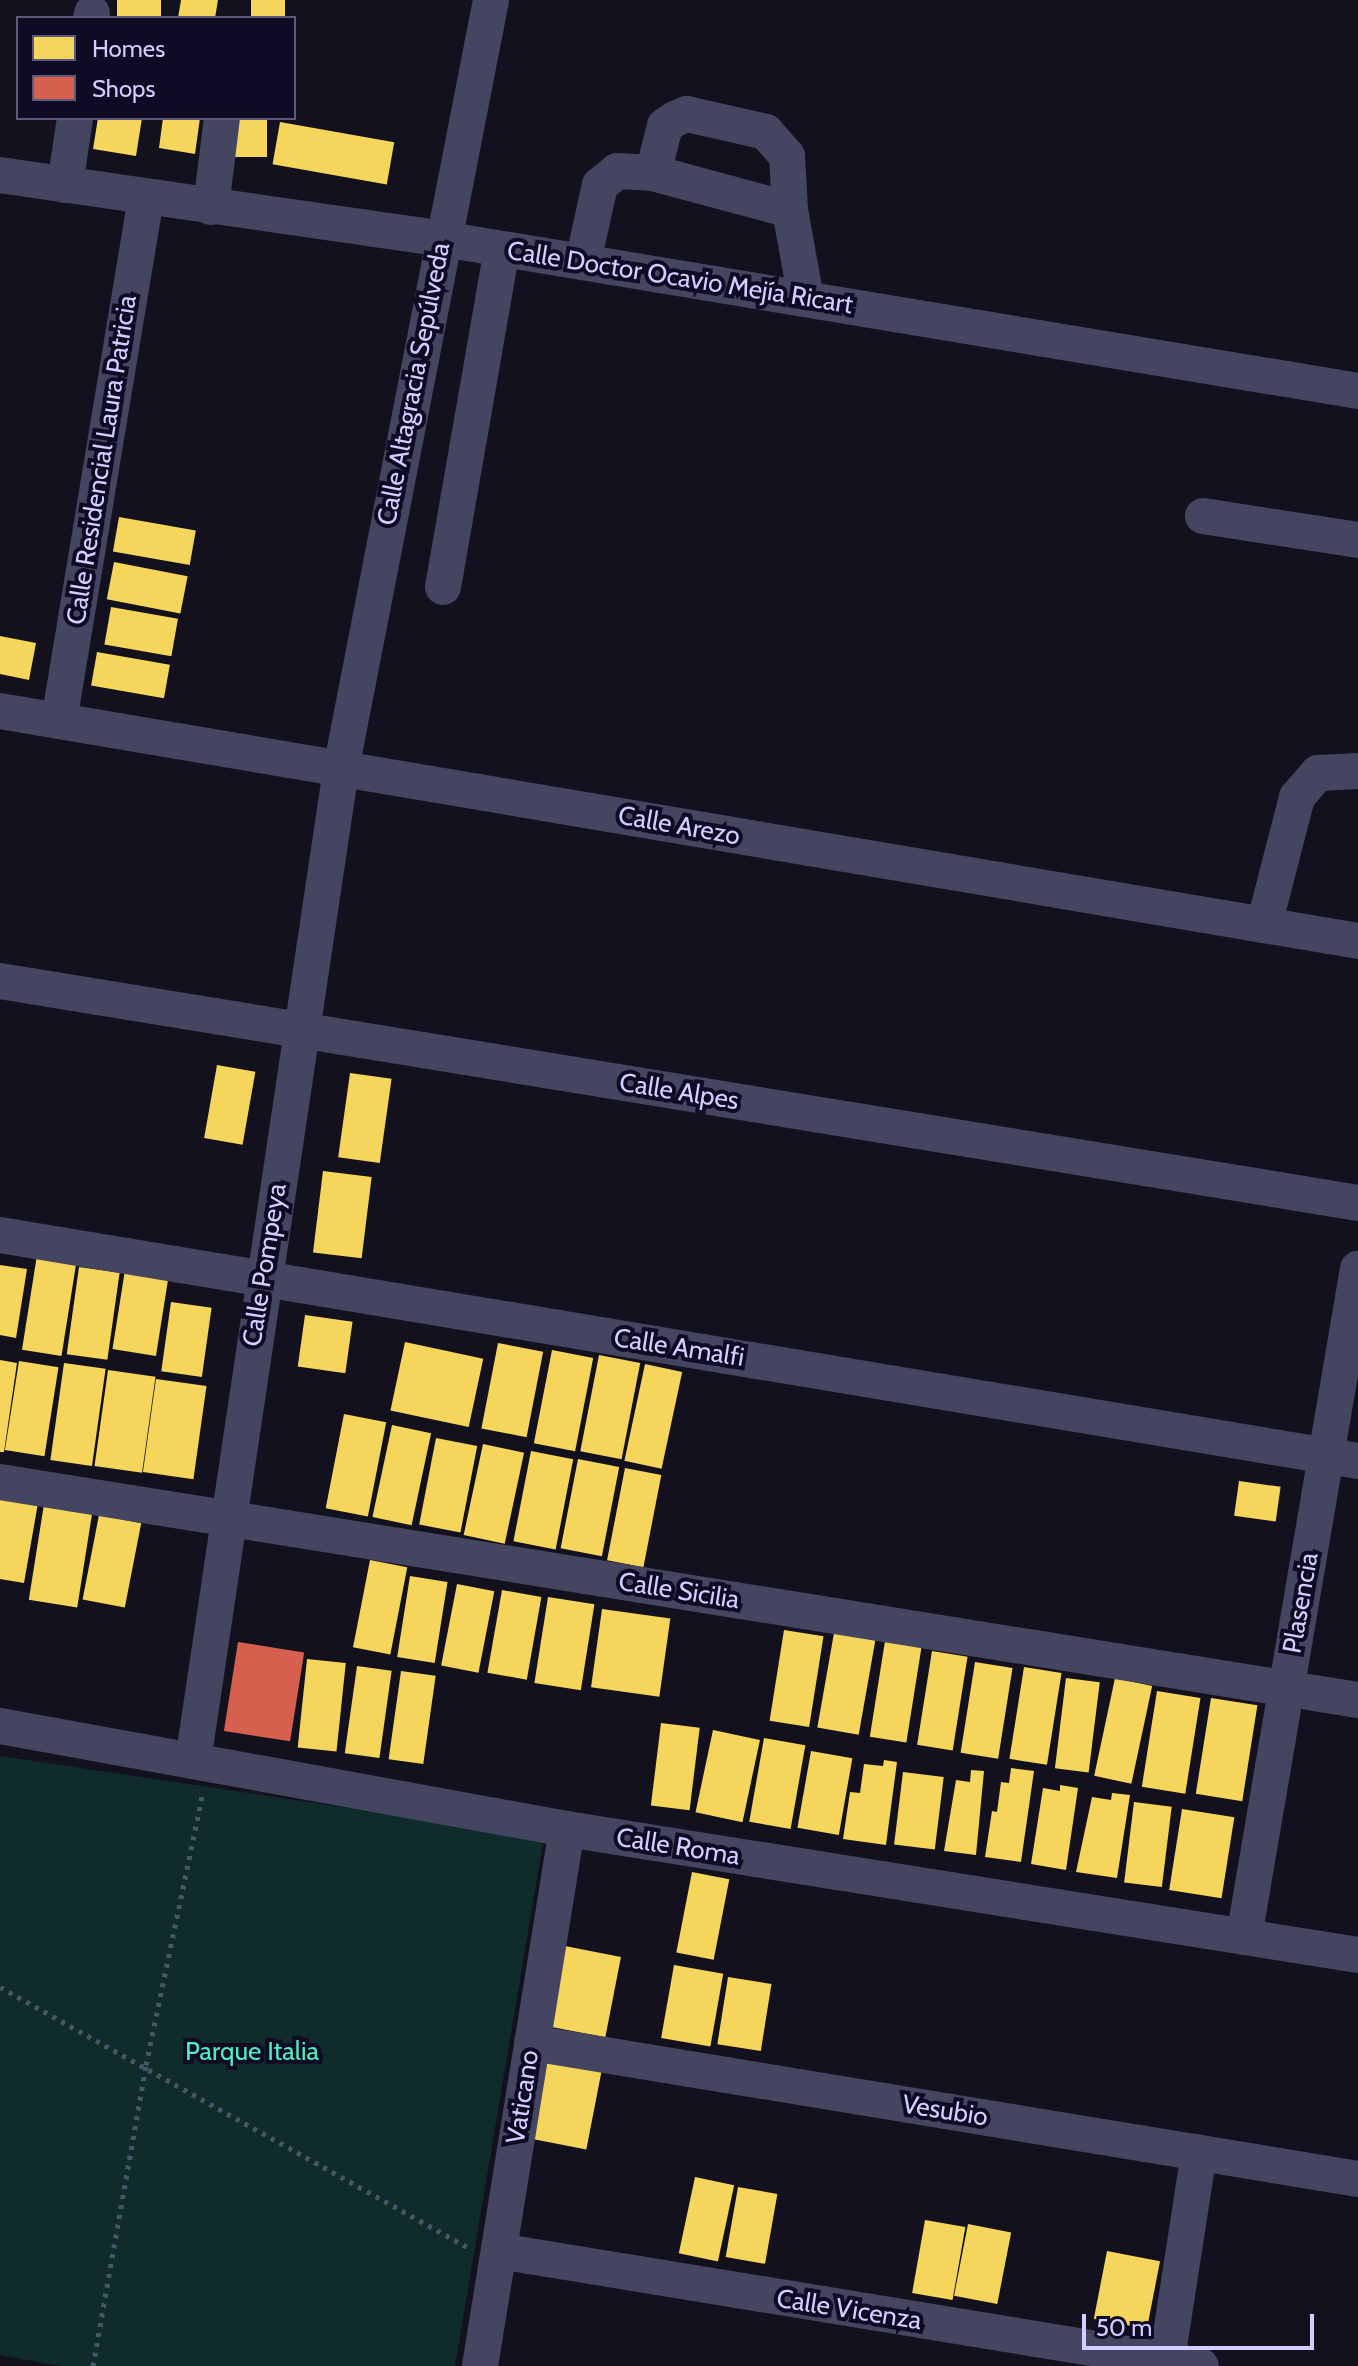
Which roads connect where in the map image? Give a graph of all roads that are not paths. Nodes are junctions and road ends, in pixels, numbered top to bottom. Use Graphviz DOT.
graph roads {
  1 [pos="491,0"];
  2 [pos="75,120"];
  3 [pos="222,120"];
  4 [pos="653,173"];
  5 [pos="0,175"];
  6 [pos="65,185"];
  7 [pos="146,198"];
  8 [pos="211,207"];
  9 [pos="790,210"];
  10 [pos="443,239"];
  11 [pos="502,249"];
  12 [pos="583,262"];
  13 [pos="806,299"];
  14 [pos="1358,391"];
  15 [pos="1203,516"];
  16 [pos="1358,540"];
  17 [pos="443,587"];
  18 [pos="0,711"];
  19 [pos="59,721"];
  20 [pos="341,769"];
  21 [pos="1358,771"];
  22 [pos="1264,925"];
  23 [pos="1358,941"];
  24 [pos="0,981"];
  25 [pos="301,1030"];
  26 [pos="1358,1203"];
  27 [pos="0,1235"];
  28 [pos="1358,1269"];
  29 [pos="263,1278"];
  30 [pos="1342,1458"];
  31 [pos="0,1482"];
  32 [pos="227,1518"];
  33 [pos="1287,1688"];
  34 [pos="1358,1700"];
  35 [pos="0,1726"];
  36 [pos="201,1762"];
  37 [pos="567,1829"];
  38 [pos="1244,1937"];
  39 [pos="1358,1955"];
  40 [pos="532,2043"];
  41 [pos="1199,2153"];
  42 [pos="1358,2179"];
  43 [pos="497,2258"];
  44 [pos="1178,2365"];
  45 [pos="480,2366"];
  1 -- 10 [label="street, Calle Altagracia Sepúlveda"];
  2 -- 6 [label="street"];
  3 -- 8 [label="street"];
  4 -- 9 [label="street"];
  4 -- 9 [label="street"];
  4 -- 12 [label="street"];
  5 -- 6 [label="street, Calle Doctor Ocavio Mejía Ricart"];
  6 -- 7 [label="street, Calle Doctor Ocavio Mejía Ricart"];
  7 -- 8 [label="street, Calle Doctor Ocavio Mejía Ricart"];
  7 -- 19 [label="street, Calle Residencial Laura Patricia"];
  8 -- 10 [label="street, Calle Doctor Ocavio Mejía Ricart"];
  9 -- 13 [label="street"];
  10 -- 11 [label="street, Calle Doctor Ocavio Mejía Ricart"];
  10 -- 20 [label="street, Calle Altagracia Sepúlveda"];
  11 -- 12 [label="street, Calle Doctor Ocavio Mejía Ricart"];
  11 -- 17 [label="street"];
  12 -- 13 [label="street, Calle Doctor Ocavio Mejía Ricart"];
  13 -- 14 [label="street, Calle Doctor Ocavio Mejía Ricart"];
  15 -- 16 [label="street"];
  18 -- 19 [label="street, Calle Arezo"];
  19 -- 20 [label="street, Calle Arezo"];
  20 -- 22 [label="street, Calle Arezo"];
  20 -- 25 [label="street, Calle Pompeya"];
  21 -- 22 [label="street"];
  22 -- 23 [label="street, Calle Arezo"];
  24 -- 25 [label="street, Calle Alpes"];
  25 -- 26 [label="street, Calle Alpes"];
  25 -- 29 [label="street, Calle Pompeya"];
  27 -- 29 [label="street, Calle Amalfi"];
  28 -- 30 [label="street, Plasencia"];
  29 -- 30 [label="street, Calle Amalfi"];
  29 -- 32 [label="street, Calle Pompeya"];
  30 -- 33 [label="street, Plasencia"];
  31 -- 32 [label="street, Calle Sicilia"];
  32 -- 33 [label="street, Calle Sicilia"];
  32 -- 36 [label="street, Calle Pompeya"];
  33 -- 34 [label="street, Calle Sicilia"];
  33 -- 38 [label="street, Plasencia"];
  35 -- 36 [label="street, Calle Roma"];
  36 -- 37 [label="street, Calle Roma"];
  37 -- 38 [label="street, Calle Roma"];
  37 -- 40 [label="street, Vaticano"];
  38 -- 39 [label="street, Calle Roma"];
  40 -- 41 [label="street, Vesubio"];
  40 -- 43 [label="street, Vaticano"];
  41 -- 42 [label="street, Vesubio"];
  41 -- 44 [label="street"];
  43 -- 44 [label="street, Calle Vicenza"];
  43 -- 45 [label="street, Vaticano"];
}
